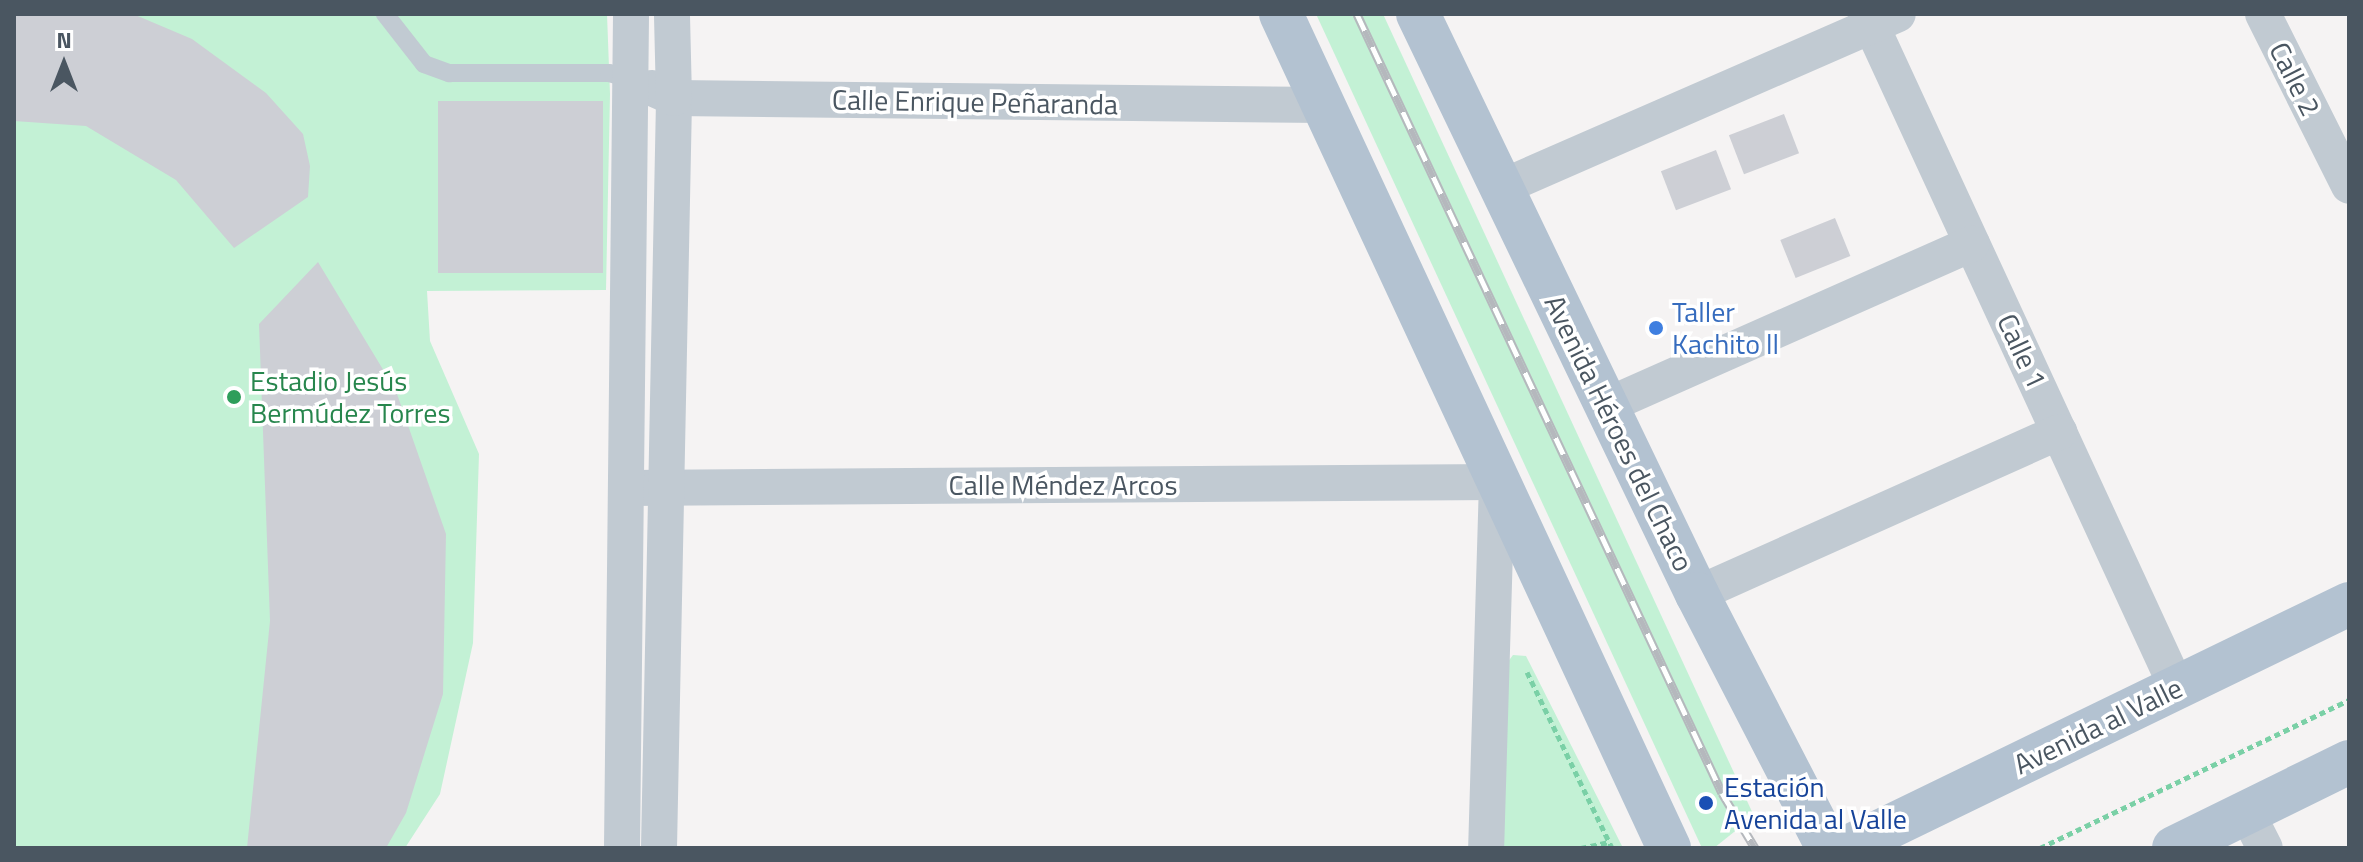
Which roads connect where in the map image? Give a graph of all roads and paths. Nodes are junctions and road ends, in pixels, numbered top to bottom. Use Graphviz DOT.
graph roads {
  1 [pos="385,14"];
  2 [pos="631,14"];
  3 [pos="672,14"];
  4 [pos="1281,14"];
  5 [pos="1418,14"];
  6 [pos="2263,14"];
  7 [pos="1879,18"];
  8 [pos="632,79"];
  9 [pos="674,98"];
  10 [pos="1323,105"];
  11 [pos="2349,186"];
  12 [pos="1500,188"];
  13 [pos="1972,244"];
  14 [pos="1608,405"];
  15 [pos="2059,432"];
  16 [pos="1497,482"];
  17 [pos="628,488"];
  18 [pos="667,488"];
  19 [pos="1697,594"];
  20 [pos="2349,604"];
  21 [pos="1523,664"];
  22 [pos="2177,688"];
  23 [pos="2349,700"];
  24 [pos="2349,762"];
  25 [pos="2256,830"];
  26 [pos="1611,845"];
  27 [pos="622,848"];
  28 [pos="659,848"];
  29 [pos="1486,848"];
  30 [pos="1581,848"];
  31 [pos="1669,848"];
  32 [pos="1828,848"];
  33 [pos="1846,848"];
  34 [pos="2040,848"];
  35 [pos="2174,848"];
  1 -- 8 [label="lane"];
  2 -- 8 [label="street"];
  3 -- 9 [label="street"];
  4 -- 10 [label="main road"];
  5 -- 12 [label="main road, Avenida Héroes del Chaco"];
  6 -- 11 [label="street, Calle 2"];
  7 -- 12 [label="street"];
  7 -- 13 [label="street, Calle 1"];
  8 -- 9 [label="street, Calle Enrique Peñaranda"];
  8 -- 17 [label="street"];
  9 -- 10 [label="street, Calle Enrique Peñaranda"];
  9 -- 18 [label="street"];
  10 -- 16 [label="main road"];
  12 -- 14 [label="main road, Avenida Héroes del Chaco"];
  13 -- 14 [label="street"];
  13 -- 15 [label="street, Calle 1"];
  14 -- 19 [label="main road, Avenida Héroes del Chaco"];
  15 -- 19 [label="street"];
  15 -- 22 [label="street, Calle 1"];
  16 -- 18 [label="street, Calle Méndez Arcos"];
  16 -- 29 [label="street"];
  16 -- 31 [label="main road"];
  17 -- 18 [label="street, Calle Méndez Arcos"];
  17 -- 27 [label="street"];
  18 -- 28 [label="street"];
  19 -- 32 [label="main road, Avenida Héroes del Chaco"];
  20 -- 22 [label="main road, Avenida al Valle"];
  21 -- 26 [label="path"];
  22 -- 33 [label="main road, Avenida al Valle"];
  23 -- 34 [label="path"];
  24 -- 25 [label="main road"];
  25 -- 35 [label="main road"];
  26 -- 30 [label="path"];
}
